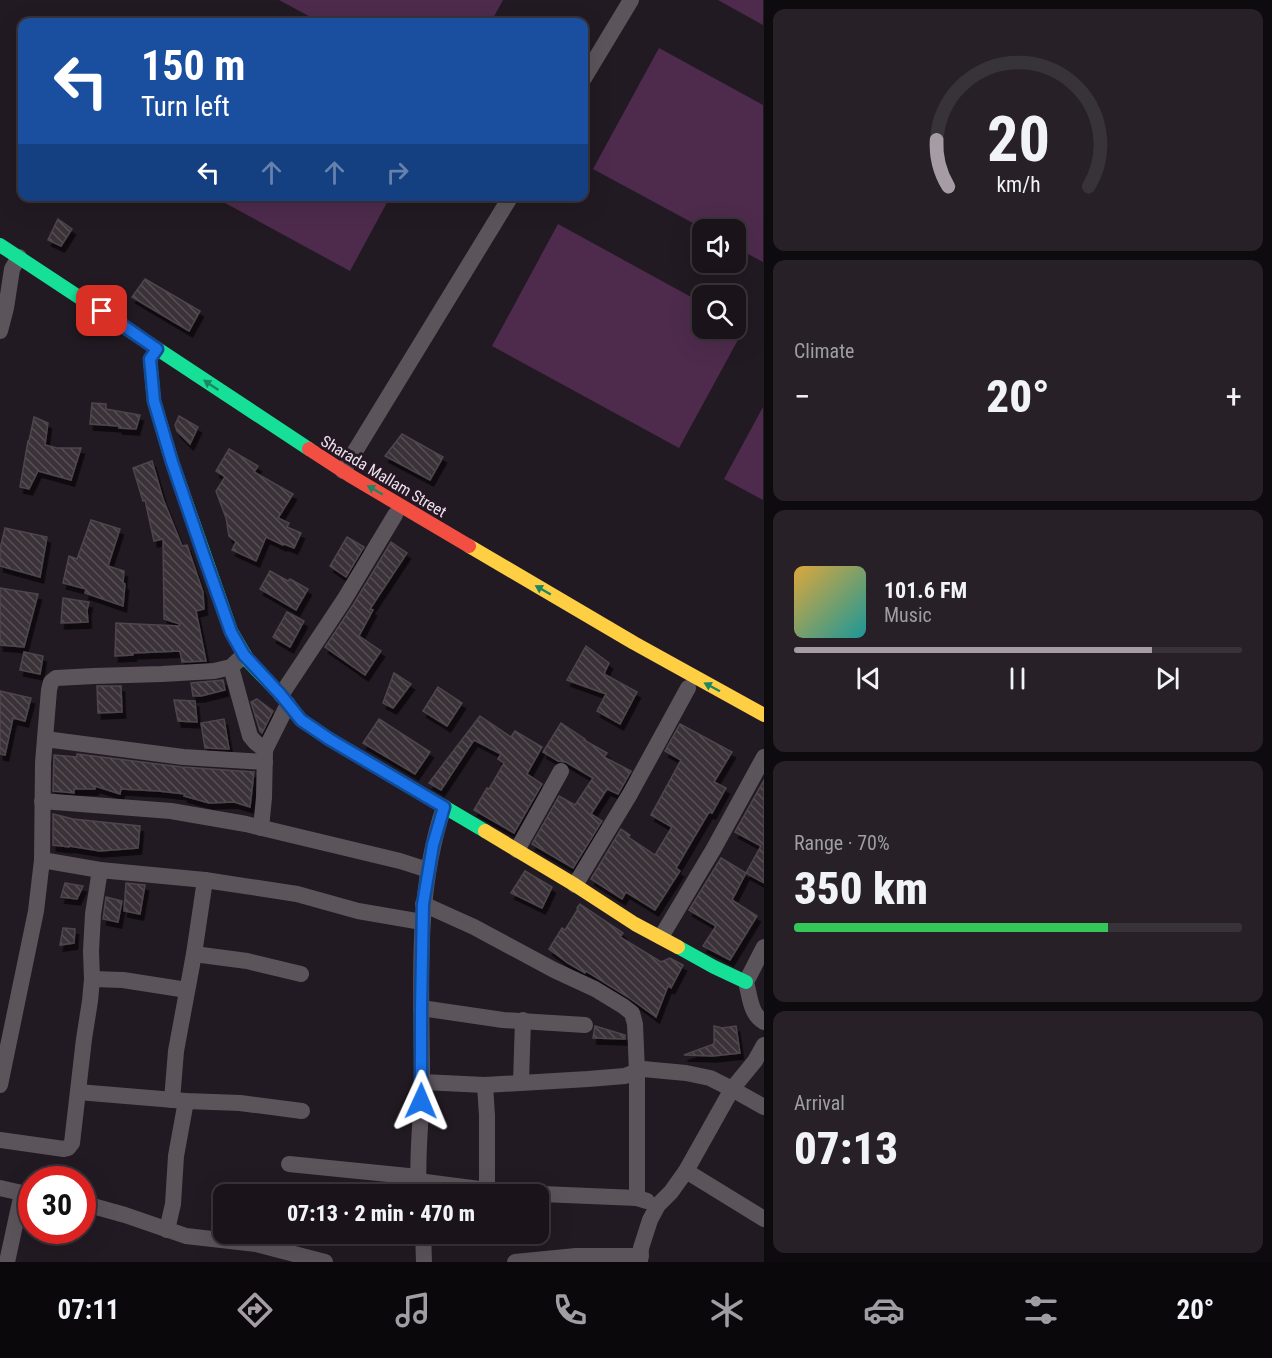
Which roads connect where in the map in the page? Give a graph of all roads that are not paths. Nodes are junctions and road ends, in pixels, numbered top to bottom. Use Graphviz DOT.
graph roads {
  1 [pos="631,0"];
  2 [pos="588,71"];
  3 [pos="508,201"];
  4 [pos="0,245"];
  5 [pos="10,262"];
  6 [pos="0,330"];
  7 [pos="154,354"];
  8 [pos="343,471"];
  9 [pos="394,515"];
  10 [pos="238,661"];
  11 [pos="688,688"];
  12 [pos="284,699"];
  13 [pos="764,715"];
  14 [pos="764,728"];
  15 [pos="45,739"];
  16 [pos="265,756"];
  17 [pos="764,757"];
  18 [pos="561,771"];
  19 [pos="42,801"];
  20 [pos="444,807"];
  21 [pos="261,828"];
  22 [pos="517,850"];
  23 [pos="42,861"];
  24 [pos="100,870"];
  25 [pos="428,870"];
  26 [pos="205,880"];
  27 [pos="575,885"];
  28 [pos="423,904"];
  29 [pos="422,922"];
  30 [pos="661,937"];
  31 [pos="764,947"];
  32 [pos="195,954"];
  33 [pos="301,974"];
  34 [pos="92,979"];
  35 [pos="746,982"];
  36 [pos="188,990"];
  37 [pos="421,1008"];
  38 [pos="523,1020"];
  39 [pos="764,1022"];
  40 [pos="585,1025"];
  41 [pos="764,1045"];
  42 [pos="637,1072"];
  43 [pos="422,1082"];
  44 [pos="521,1082"];
  45 [pos="0,1085"];
  46 [pos="485,1085"];
  47 [pos="732,1089"];
  48 [pos="78,1092"];
  49 [pos="179,1100"];
  50 [pos="764,1107"];
  51 [pos="302,1112"];
  52 [pos="0,1140"];
  53 [pos="289,1164"];
  54 [pos="686,1171"];
  55 [pos="418,1184"];
  56 [pos="487,1184"];
  57 [pos="0,1188"];
  58 [pos="18,1192"];
  59 [pos="549,1194"];
  60 [pos="637,1198"];
  61 [pos="658,1205"];
  62 [pos="96,1207"];
  63 [pos="764,1219"];
  64 [pos="18,1225"];
  65 [pos="167,1230"];
  66 [pos="423,1244"];
  67 [pos="269,1255"];
  68 [pos="640,1259"];
  69 [pos="7,1262"];
  70 [pos="325,1262"];
  71 [pos="424,1262"];
  72 [pos="515,1262"];
  1 -- 2 [label="street"];
  3 -- 8 [label="street"];
  4 -- 5 [label="street, Sharada Mallam Street"];
  5 -- 6 [label="street"];
  5 -- 7 [label="street, Sharada Mallam Street"];
  8 -- 7 [label="street, Sharada Mallam Street, one-way"];
  7 -- 9 [label="street, Sharada Mallam Street"];
  7 -- 10 [label="street"];
  13 -- 8 [label="street, Sharada Mallam Street, one-way"];
  9 -- 11 [label="street, Sharada Mallam Street"];
  9 -- 12 [label="street"];
  10 -- 12 [label="street"];
  10 -- 15 [label="street"];
  10 -- 16 [label="street"];
  11 -- 14 [label="street, Sharada Mallam Street"];
  11 -- 27 [label="street"];
  12 -- 16 [label="street"];
  12 -- 20 [label="street"];
  15 -- 16 [label="street"];
  15 -- 19 [label="street"];
  16 -- 21 [label="street"];
  17 -- 30 [label="street"];
  18 -- 22 [label="street"];
  19 -- 21 [label="street"];
  19 -- 23 [label="street"];
  20 -- 22 [label="street"];
  20 -- 25 [label="street"];
  21 -- 25 [label="street"];
  22 -- 27 [label="street"];
  23 -- 24 [label="street"];
  23 -- 45 [label="street"];
  24 -- 26 [label="street"];
  24 -- 34 [label="street"];
  25 -- 28 [label="street"];
  26 -- 29 [label="street"];
  26 -- 32 [label="street"];
  27 -- 30 [label="street"];
  28 -- 29 [label="street"];
  28 -- 42 [label="street"];
  29 -- 37 [label="street"];
  30 -- 35 [label="street"];
  31 -- 35 [label="street"];
  32 -- 33 [label="street"];
  32 -- 36 [label="street"];
  34 -- 36 [label="street"];
  34 -- 48 [label="street"];
  35 -- 39 [label="street"];
  36 -- 49 [label="street"];
  37 -- 38 [label="street"];
  37 -- 43 [label="street"];
  38 -- 40 [label="street"];
  38 -- 44 [label="street"];
  41 -- 47 [label="street"];
  42 -- 44 [label="street"];
  42 -- 47 [label="street"];
  42 -- 60 [label="street"];
  43 -- 46 [label="street"];
  43 -- 55 [label="street"];
  44 -- 46 [label="street"];
  46 -- 56 [label="street"];
  47 -- 50 [label="street"];
  47 -- 54 [label="street"];
  48 -- 49 [label="street"];
  48 -- 52 [label="street"];
  49 -- 51 [label="street"];
  49 -- 65 [label="street"];
  53 -- 55 [label="street"];
  54 -- 61 [label="street"];
  54 -- 63 [label="street"];
  57 -- 58 [label="street"];
  59 -- 60 [label="street"];
  60 -- 61 [label="street"];
  61 -- 68 [label="street"];
  62 -- 65 [label="street"];
  64 -- 69 [label="street"];
  65 -- 67 [label="street"];
  66 -- 71 [label="street"];
  67 -- 70 [label="street"];
  68 -- 72 [label="street"];
}
